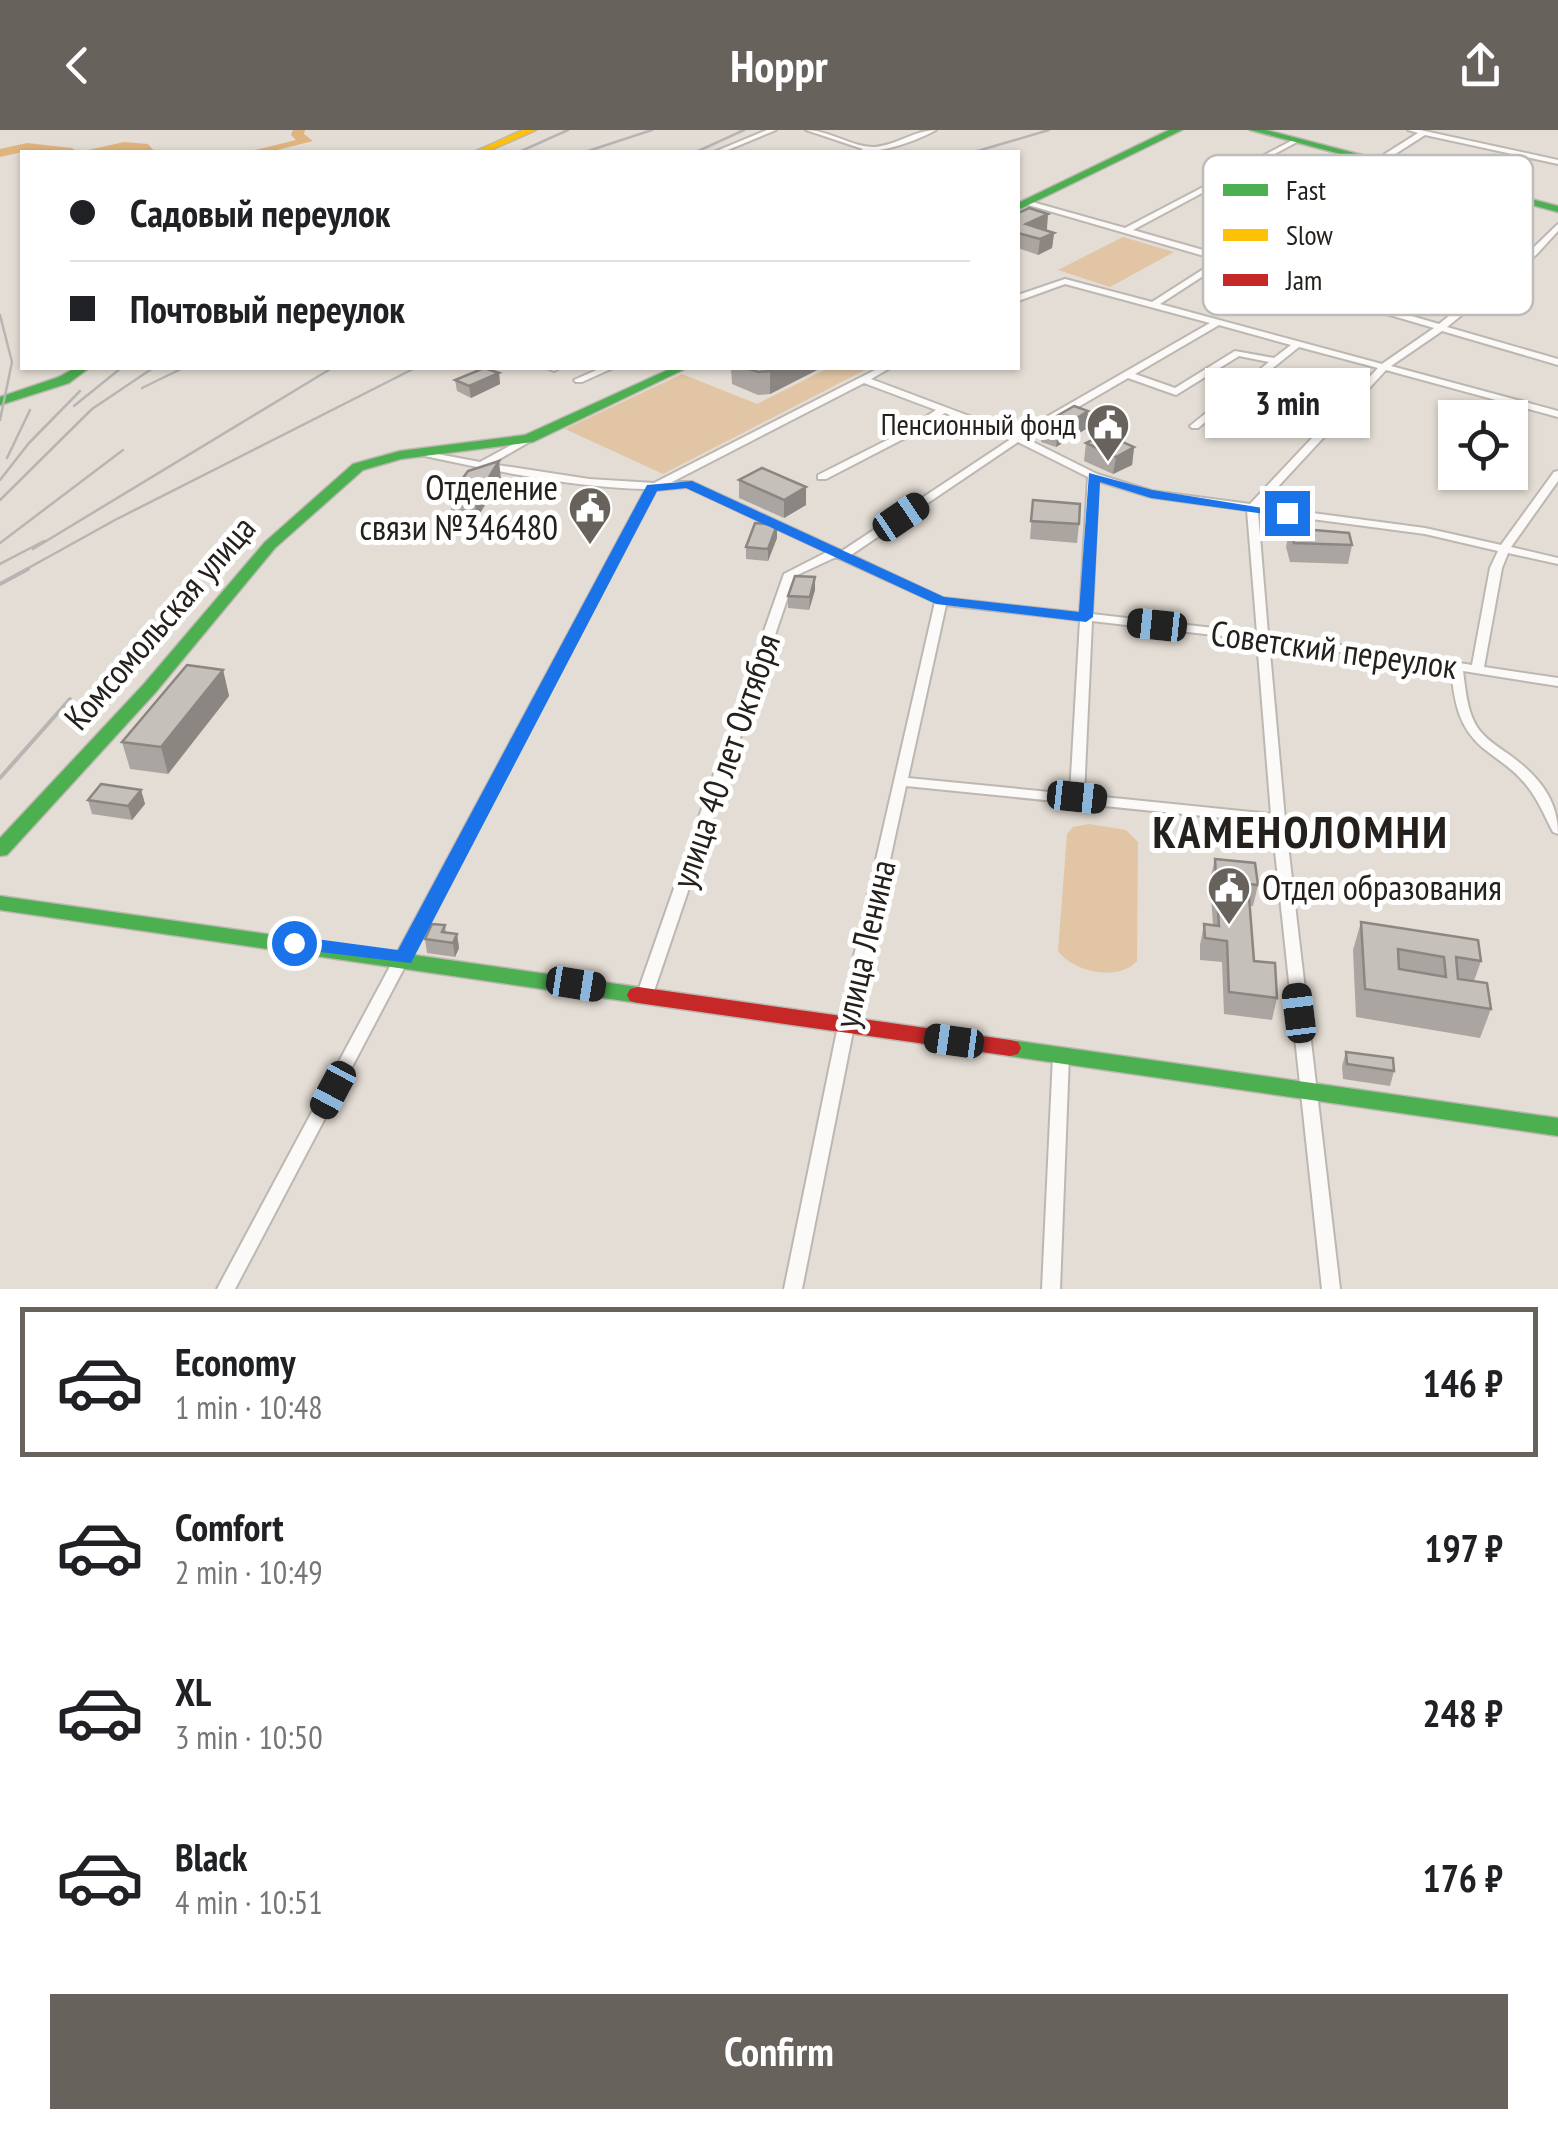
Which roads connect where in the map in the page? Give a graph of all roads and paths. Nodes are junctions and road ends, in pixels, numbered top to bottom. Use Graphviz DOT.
graph roads {
  1 [pos="531,130"];
  2 [pos="773,130"];
  3 [pos="810,130"];
  4 [pos="933,130"];
  5 [pos="1176,130"];
  6 [pos="1255,130"];
  7 [pos="1411,130"];
  8 [pos="1424,133"];
  9 [pos="1294,141"];
  10 [pos="483,150"];
  11 [pos="723,150"];
  12 [pos="862,150"];
  13 [pos="870,150"];
  14 [pos="1268,155"];
  15 [pos="1348,155"];
  16 [pos="1391,155"];
  17 [pos="1526,155"];
  18 [pos="1533,157"];
  19 [pos="1558,162"];
  20 [pos="1203,189"];
  21 [pos="1533,203"];
  22 [pos="1023,204"];
  23 [pos="1558,209"];
  24 [pos="1558,226"];
  25 [pos="1127,230"];
  26 [pos="1533,253"];
  27 [pos="1203,255"];
  28 [pos="1203,271"];
  29 [pos="1020,297"];
  30 [pos="1154,304"];
  31 [pos="1398,315"];
  32 [pos="1456,315"];
  33 [pos="1218,322"];
  34 [pos="1440,328"];
  35 [pos="1297,344"];
  36 [pos="1276,361"];
  37 [pos="1558,362"];
  38 [pos="1385,366"];
  39 [pos="79,370"];
  40 [pos="603,370"];
  41 [pos="677,370"];
  42 [pos="881,370"];
  43 [pos="1130,374"];
  44 [pos="863,379"];
  45 [pos="579,380"];
  46 [pos="0,400"];
  47 [pos="945,409"];
  48 [pos="1558,414"];
  49 [pos="1195,426"];
  50 [pos="1018,438"];
  51 [pos="528,439"];
  52 [pos="420,452"];
  53 [pos="481,465"];
  54 [pos="1558,474"];
  55 [pos="1093,476"];
  56 [pos="822,477"];
  57 [pos="652,488"];
  58 [pos="1252,508"];
  59 [pos="1505,546"];
  60 [pos="839,555"];
  61 [pos="1558,562"];
  62 [pos="941,601"];
  63 [pos="1086,617"];
  64 [pos="1264,637"];
  65 [pos="1456,667"];
  66 [pos="1478,670"];
  67 [pos="1558,682"];
  68 [pos="901,781"];
  69 [pos="1077,797"];
  70 [pos="1278,819"];
  71 [pos="1558,829"];
  72 [pos="0,850"];
  73 [pos="0,902"];
  74 [pos="404,958"];
  75 [pos="646,994"];
  76 [pos="846,1026"];
  77 [pos="1061,1056"];
  78 [pos="1308,1090"];
  79 [pos="1558,1126"];
  80 [pos="226,1289"];
  81 [pos="792,1289"];
  82 [pos="1051,1289"];
  83 [pos="1331,1289"];
  1 -- 10 [label="main road"];
  2 -- 11 [label="street"];
  3 -- 12 [label="street"];
  4 -- 13 [label="street"];
  5 -- 22 [label="main road"];
  6 -- 9 [label="main road"];
  7 -- 8 [label="street"];
  8 -- 16 [label="street"];
  8 -- 17 [label="street"];
  9 -- 14 [label="street"];
  9 -- 15 [label="main road"];
  18 -- 19 [label="street"];
  20 -- 25 [label="street"];
  21 -- 23 [label="main road"];
  22 -- 25 [label="street"];
  24 -- 26 [label="street"];
  25 -- 27 [label="street"];
  28 -- 30 [label="street"];
  29 -- 30 [label="street"];
  30 -- 33 [label="street"];
  31 -- 34 [label="street"];
  32 -- 34 [label="street"];
  33 -- 35 [label="street"];
  33 -- 43 [label="street, улица 40 лет Октября"];
  34 -- 37 [label="street"];
  34 -- 38 [label="street"];
  35 -- 36 [label="street"];
  35 -- 38 [label="street"];
  36 -- 43 [label="street"];
  36 -- 49 [label="street"];
  38 -- 48 [label="street"];
  38 -- 58 [label="street"];
  39 -- 46 [label="main road"];
  40 -- 45 [label="street"];
  41 -- 51 [label="main road"];
  42 -- 44 [label="street"];
  43 -- 50 [label="street, улица 40 лет Октября"];
  44 -- 47 [label="street"];
  44 -- 57 [label="street"];
  47 -- 50 [label="street"];
  47 -- 56 [label="street"];
  50 -- 55 [label="street"];
  50 -- 60 [label="street, улица 40 лет Октября"];
  51 -- 52 [label="main road"];
  51 -- 53 [label="street"];
  52 -- 53 [label="street, Советский переулок"];
  52 -- 72 [label="main road, Комсомольская улица"];
  53 -- 57 [label="street, Советский переулок"];
  54 -- 59 [label="street"];
  55 -- 58 [label="street"];
  55 -- 63 [label="street"];
  57 -- 60 [label="street, Советский переулок"];
  57 -- 74 [label="street"];
  58 -- 59 [label="street"];
  58 -- 64 [label="street"];
  59 -- 61 [label="street"];
  59 -- 66 [label="street"];
  60 -- 62 [label="street, Советский переулок"];
  60 -- 75 [label="street, улица 40 лет Октября"];
  62 -- 63 [label="street, Советский переулок"];
  62 -- 68 [label="street, улица Ленина"];
  63 -- 64 [label="street, Советский переулок"];
  63 -- 69 [label="street"];
  64 -- 65 [label="street, Советский переулок"];
  64 -- 70 [label="street"];
  65 -- 66 [label="street, Советский переулок"];
  65 -- 71 [label="street"];
  66 -- 67 [label="street, Советский переулок"];
  68 -- 69 [label="street"];
  68 -- 76 [label="street, улица Ленина"];
  69 -- 70 [label="street"];
  70 -- 78 [label="street"];
  73 -- 74 [label="main road"];
  74 -- 75 [label="main road"];
  74 -- 80 [label="street"];
  75 -- 76 [label="main road"];
  76 -- 77 [label="main road"];
  76 -- 81 [label="street, улица Ленина"];
  77 -- 78 [label="main road"];
  77 -- 82 [label="street"];
  78 -- 79 [label="main road"];
  78 -- 83 [label="street"];
}
